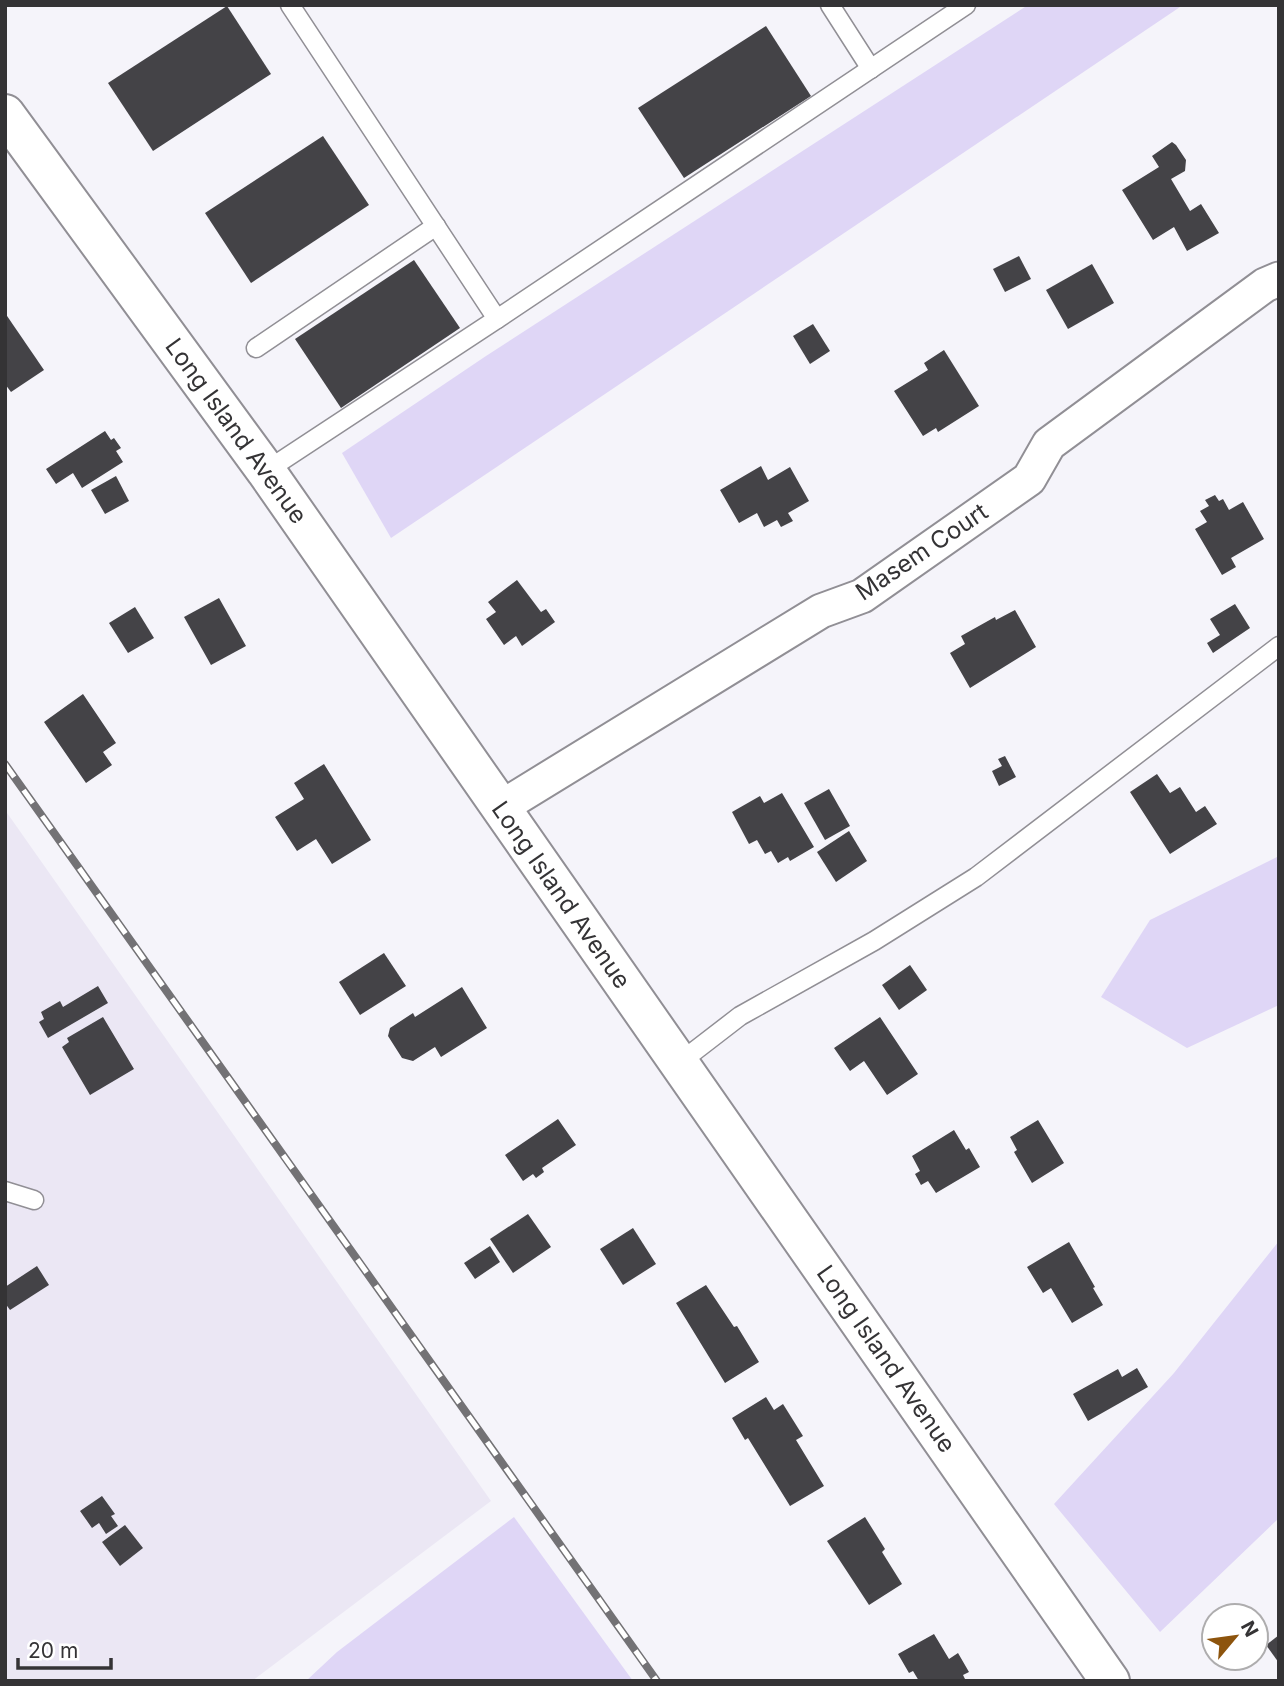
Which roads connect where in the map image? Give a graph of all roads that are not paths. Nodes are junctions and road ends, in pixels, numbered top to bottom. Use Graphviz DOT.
graph roads {
  1 [pos="290,5"];
  2 [pos="830,5"];
  3 [pos="967,5"];
  4 [pos="872,69"];
  5 [pos="5,114"];
  6 [pos="436,226"];
  7 [pos="1279,279"];
  8 [pos="498,319"];
  9 [pos="256,348"];
  10 [pos="266,471"];
  11 [pos="1279,646"];
  12 [pos="500,808"];
  13 [pos="679,1063"];
  14 [pos="5,1191"];
  15 [pos="34,1200"];
  16 [pos="1110,1681"];
  1 -- 6 [label="lane"];
  2 -- 4 [label="lane"];
  3 -- 4 [label="lane"];
  4 -- 8 [label="lane"];
  5 -- 10 [label="street, Long Island Avenue"];
  6 -- 8 [label="lane"];
  6 -- 9 [label="lane"];
  7 -- 12 [label="street, Masem Court"];
  8 -- 10 [label="lane"];
  10 -- 12 [label="street, Long Island Avenue"];
  11 -- 13 [label="lane"];
  12 -- 13 [label="street, Long Island Avenue"];
  13 -- 16 [label="street, Long Island Avenue"];
  14 -- 15 [label="lane"];
}
